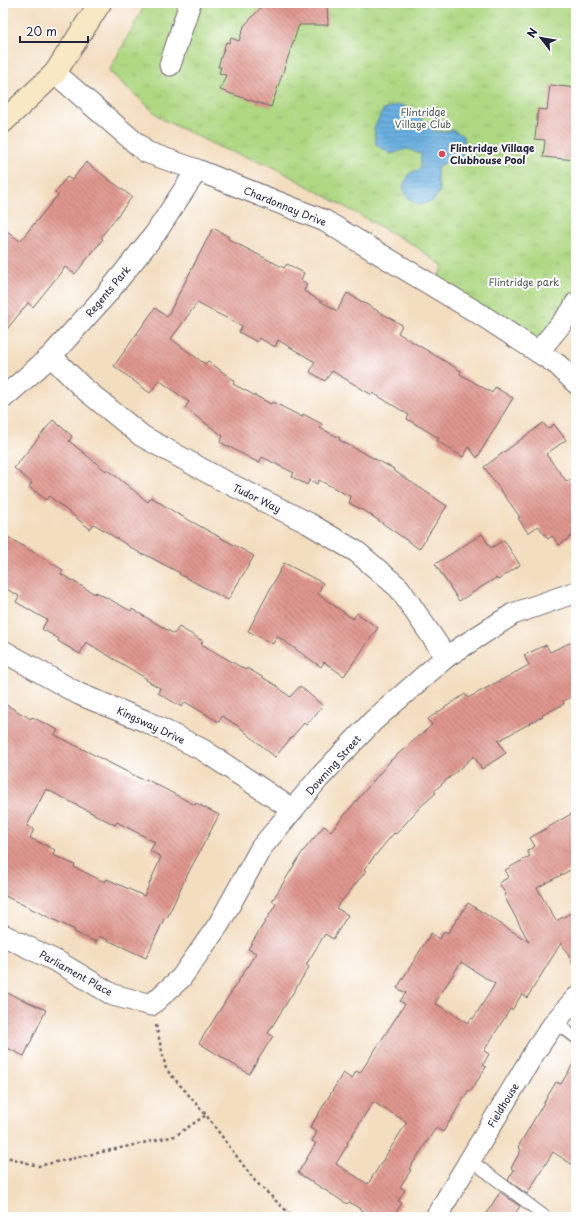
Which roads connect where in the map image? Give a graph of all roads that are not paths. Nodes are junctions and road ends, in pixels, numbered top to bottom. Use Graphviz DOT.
graph roads {
  1 [pos="100,3"];
  2 [pos="190,3"];
  3 [pos="170,65"];
  4 [pos="55,73"];
  5 [pos="3,122"];
  6 [pos="197,170"];
  7 [pos="576,304"];
  8 [pos="538,352"];
  9 [pos="51,356"];
  10 [pos="576,383"];
  11 [pos="3,398"];
  12 [pos="576,592"];
  13 [pos="3,651"];
  14 [pos="446,657"];
  15 [pos="293,810"];
  16 [pos="3,935"];
  17 [pos="576,998"];
  18 [pos="151,1005"];
  19 [pos="555,1022"];
  20 [pos="576,1038"];
  21 [pos="470,1160"];
  22 [pos="436,1217"];
  23 [pos="546,1217"];
  1 -- 4 [label="street"];
  2 -- 3 [label="street"];
  4 -- 5 [label="street"];
  4 -- 6 [label="street, Chardonnay Drive"];
  6 -- 8 [label="street, Chardonnay Drive"];
  6 -- 9 [label="street, Regents Park"];
  7 -- 8 [label="street"];
  8 -- 10 [label="street, Chardonnay Drive"];
  9 -- 11 [label="street, Regents Park"];
  9 -- 14 [label="street, Tudor Way"];
  12 -- 14 [label="street, Downing Street"];
  13 -- 15 [label="street, Kingsway Drive"];
  14 -- 15 [label="street, Downing Street"];
  15 -- 18 [label="street, Downing Street"];
  16 -- 18 [label="street, Parliament Place"];
  17 -- 19 [label="street, Fieldhouse"];
  19 -- 20 [label="lane"];
  19 -- 21 [label="street, Fieldhouse"];
  21 -- 22 [label="street, Fieldhouse"];
  21 -- 23 [label="lane"];
}
